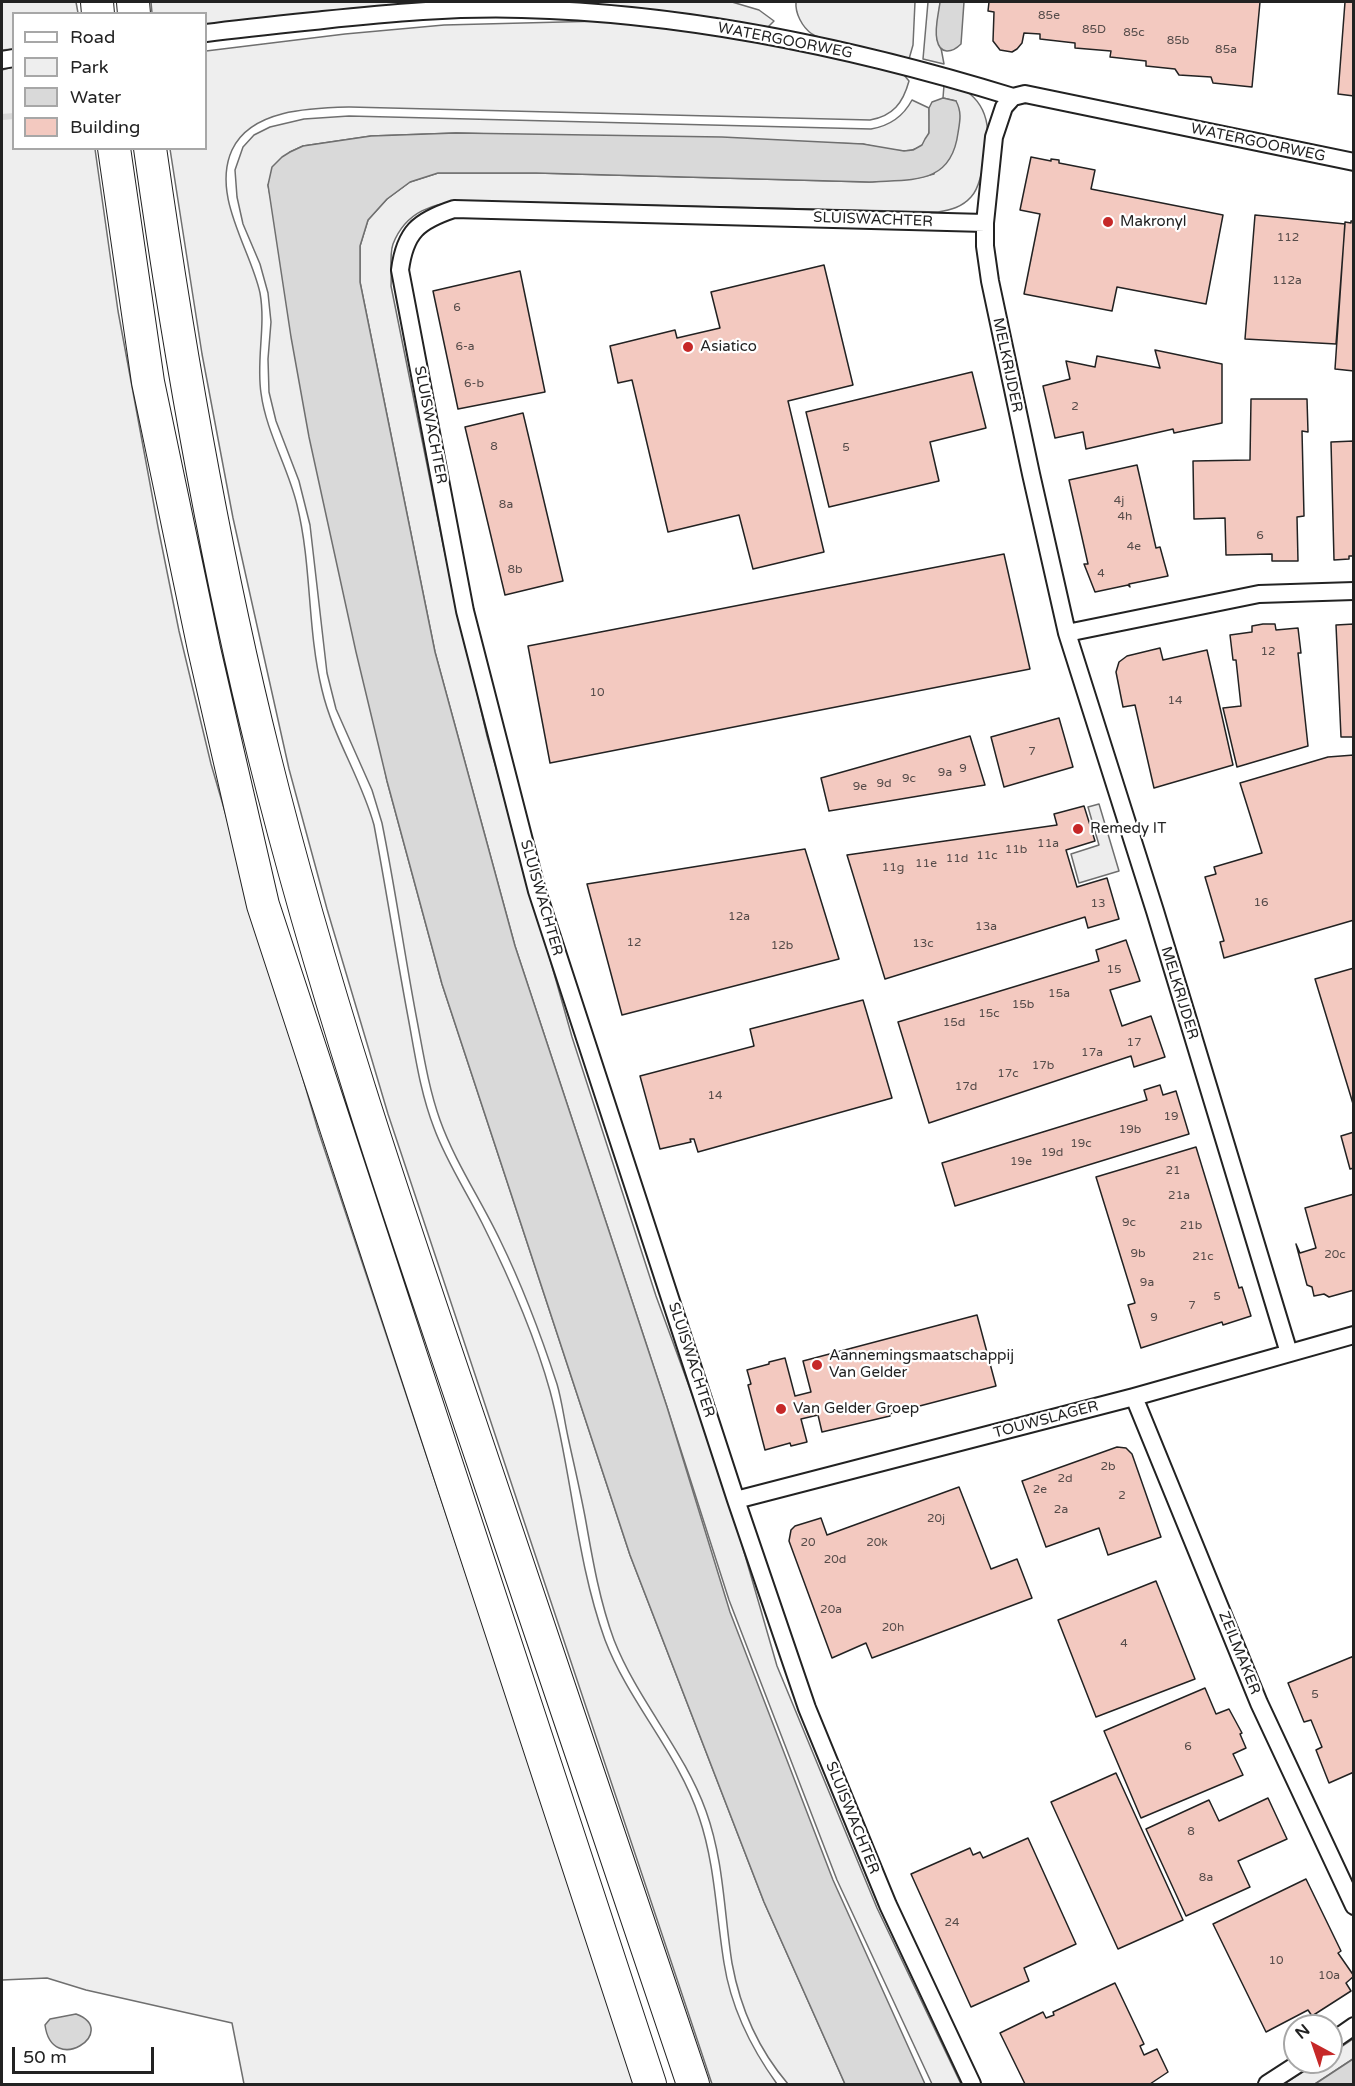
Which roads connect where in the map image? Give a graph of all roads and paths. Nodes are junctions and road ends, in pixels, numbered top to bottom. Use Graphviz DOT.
graph roads {
  1 [pos="207,33"];
  2 [pos="1013,97"];
  3 [pos="114,150"];
  4 [pos="150,150"];
  5 [pos="1353,162"];
  6 [pos="985,223"];
  7 [pos="1353,591"];
  8 [pos="1067,633"];
  9 [pos="1353,1335"];
  10 [pos="1289,1353"];
  11 [pos="1134,1397"];
  12 [pos="736,1500"];
  13 [pos="1353,1906"];
  14 [pos="1283,2074"];
  15 [pos="650,2085"];
  16 [pos="693,2085"];
  17 [pos="972,2085"];
  18 [pos="1267,2085"];
  1 -- 2 [label="street, WATERGOORWEG"];
  2 -- 5 [label="street, WATERGOORWEG"];
  2 -- 6 [label="street, MELKRIJDER"];
  3 -- 15 [label="highway"];
  4 -- 16 [label="highway"];
  6 -- 8 [label="street, MELKRIJDER"];
  6 -- 12 [label="street, SLUISWACHTER"];
  7 -- 8 [label="street"];
  8 -- 10 [label="street, MELKRIJDER"];
  9 -- 10 [label="street, TOUWSLAGER"];
  10 -- 11 [label="street, TOUWSLAGER"];
  11 -- 12 [label="street, TOUWSLAGER"];
  11 -- 13 [label="street, ZEILMAKER"];
  12 -- 17 [label="street, SLUISWACHTER"];
  14 -- 18 [label="street"];
}
